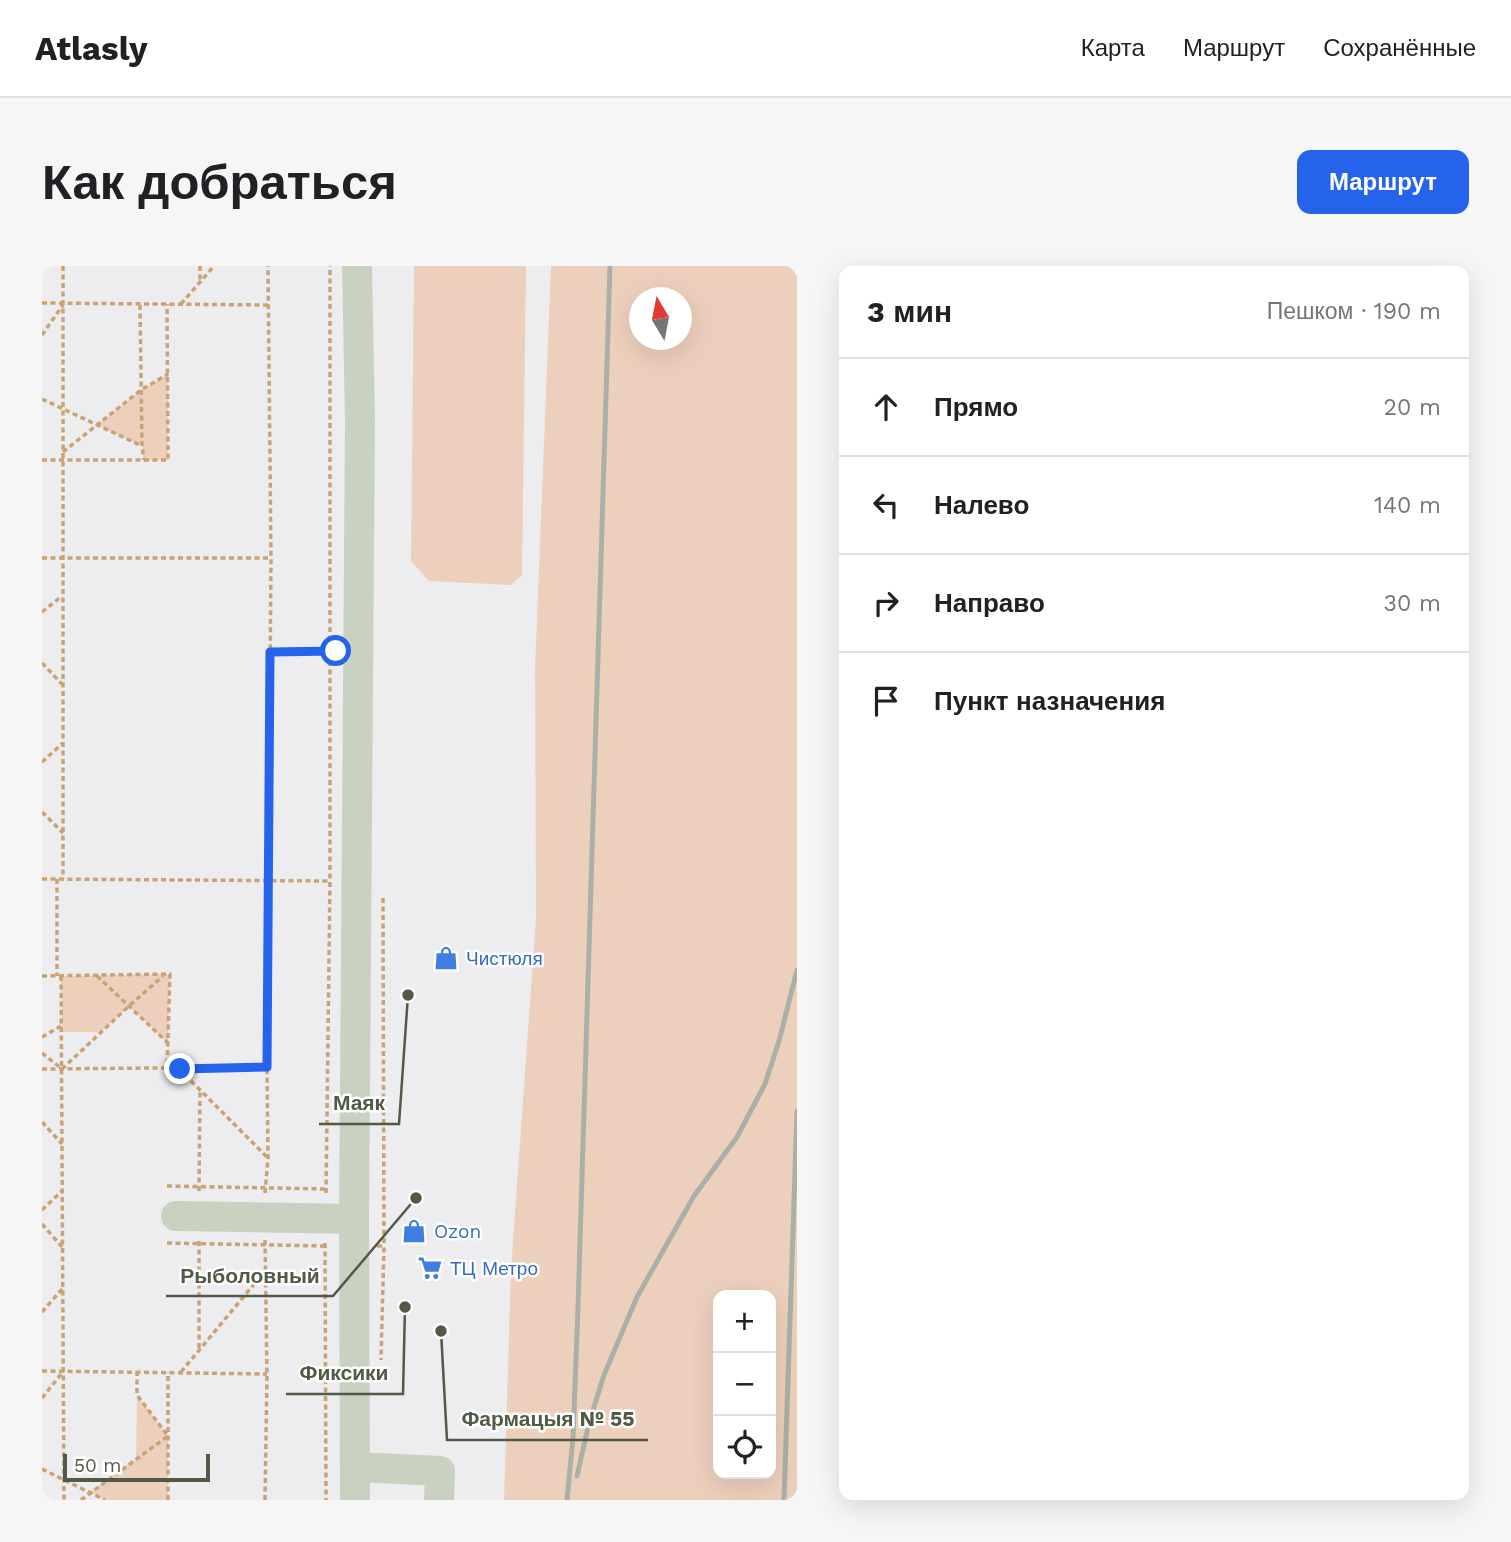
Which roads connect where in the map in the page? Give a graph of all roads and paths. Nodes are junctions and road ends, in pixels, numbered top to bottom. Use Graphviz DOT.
graph roads {
  1 [pos="63,266"];
  2 [pos="200,266"];
  3 [pos="214,266"];
  4 [pos="268,266"];
  5 [pos="330,266"];
  6 [pos="357,266"];
  7 [pos="200,283"];
  8 [pos="42,303"];
  9 [pos="64,304"];
  10 [pos="140,304"];
  11 [pos="167,304"];
  12 [pos="181,304"];
  13 [pos="268,305"];
  14 [pos="42,335"];
  15 [pos="168,374"];
  16 [pos="141,390"];
  17 [pos="42,399"];
  18 [pos="63,409"];
  19 [pos="97,425"];
  20 [pos="142,446"];
  21 [pos="63,452"];
  22 [pos="42,460"];
  23 [pos="63,460"];
  24 [pos="144,460"];
  25 [pos="42,558"];
  26 [pos="63,558"];
  27 [pos="271,558"];
  28 [pos="63,596"];
  29 [pos="42,612"];
  30 [pos="333,651"];
  31 [pos="270,652"];
  32 [pos="42,663"];
  33 [pos="63,685"];
  34 [pos="63,743"];
  35 [pos="42,762"];
  36 [pos="42,812"];
  37 [pos="63,834"];
  38 [pos="42,879"];
  39 [pos="57,879"];
  40 [pos="64,879"];
  41 [pos="268,879"];
  42 [pos="336,880"];
  43 [pos="330,881"];
  44 [pos="383,892"];
  45 [pos="165,974"];
  46 [pos="42,976"];
  47 [pos="59,976"];
  48 [pos="97,976"];
  49 [pos="129,1006"];
  50 [pos="62,1026"];
  51 [pos="42,1037"];
  52 [pos="169,1044"];
  53 [pos="42,1053"];
  54 [pos="267,1067"];
  55 [pos="167,1068"];
  56 [pos="42,1069"];
  57 [pos="62,1069"];
  58 [pos="180,1069"];
  59 [pos="42,1122"];
  60 [pos="62,1145"];
  61 [pos="268,1158"];
  62 [pos="167,1186"];
  63 [pos="265,1188"];
  64 [pos="326,1189"];
  65 [pos="63,1190"];
  66 [pos="42,1210"];
  67 [pos="42,1224"];
  68 [pos="171,1230"];
  69 [pos="265,1231"];
  70 [pos="334,1233"];
  71 [pos="371,1246"];
  72 [pos="384,1246"];
  73 [pos="63,1248"];
  74 [pos="265,1271"];
  75 [pos="63,1288"];
  76 [pos="42,1312"];
  77 [pos="381,1366"];
  78 [pos="42,1371"];
  79 [pos="64,1371"];
  80 [pos="137,1372"];
  81 [pos="168,1372"];
  82 [pos="181,1372"];
  83 [pos="267,1374"];
  84 [pos="42,1398"];
  85 [pos="168,1436"];
  86 [pos="356,1467"];
  87 [pos="42,1469"];
  88 [pos="64,1479"];
  89 [pos="90,1492"];
  90 [pos="64,1500"];
  91 [pos="80,1500"];
  92 [pos="105,1500"];
  93 [pos="168,1500"];
  94 [pos="265,1500"];
  95 [pos="326,1500"];
  96 [pos="355,1500"];
  97 [pos="439,1500"];
  1 -- 9 [label="path"];
  2 -- 7 [label="path"];
  3 -- 7 [label="path"];
  4 -- 13 [label="path"];
  5 -- 30 [label="path"];
  6 -- 70 [label="street"];
  7 -- 12 [label="path"];
  8 -- 9 [label="path"];
  9 -- 10 [label="path"];
  9 -- 14 [label="path"];
  9 -- 18 [label="path"];
  10 -- 11 [label="path"];
  10 -- 16 [label="path"];
  11 -- 12 [label="path"];
  11 -- 15 [label="path"];
  12 -- 13 [label="path"];
  13 -- 27 [label="path"];
  15 -- 16 [label="path"];
  15 -- 24 [label="path"];
  16 -- 19 [label="path"];
  16 -- 20 [label="path"];
  17 -- 18 [label="path"];
  18 -- 19 [label="path"];
  18 -- 21 [label="path"];
  19 -- 20 [label="path"];
  19 -- 21 [label="path"];
  20 -- 24 [label="path"];
  21 -- 23 [label="path"];
  22 -- 23 [label="path"];
  23 -- 24 [label="path"];
  23 -- 26 [label="path"];
  25 -- 26 [label="path"];
  26 -- 27 [label="path"];
  26 -- 28 [label="path"];
  27 -- 31 [label="path"];
  28 -- 29 [label="path"];
  28 -- 33 [label="path"];
  30 -- 31 [label="path"];
  30 -- 43 [label="path"];
  31 -- 41 [label="path"];
  32 -- 33 [label="path"];
  33 -- 34 [label="path"];
  34 -- 35 [label="path"];
  34 -- 37 [label="path"];
  36 -- 37 [label="path"];
  37 -- 40 [label="path"];
  38 -- 39 [label="path"];
  39 -- 40 [label="path"];
  39 -- 47 [label="path"];
  40 -- 41 [label="path"];
  41 -- 43 [label="path"];
  41 -- 54 [label="path"];
  42 -- 43 [label="path"];
  43 -- 64 [label="path"];
  44 -- 72 [label="path"];
  45 -- 48 [label="path"];
  45 -- 49 [label="path"];
  45 -- 52 [label="path"];
  46 -- 47 [label="path"];
  47 -- 48 [label="path"];
  47 -- 50 [label="path"];
  48 -- 49 [label="path"];
  49 -- 52 [label="path"];
  49 -- 57 [label="path"];
  50 -- 51 [label="path"];
  50 -- 57 [label="path"];
  52 -- 55 [label="path"];
  53 -- 57 [label="path"];
  54 -- 58 [label="path"];
  54 -- 61 [label="path"];
  55 -- 57 [label="path"];
  55 -- 58 [label="path"];
  56 -- 57 [label="path"];
  57 -- 60 [label="path"];
  58 -- 61 [label="path"];
  59 -- 60 [label="path"];
  60 -- 65 [label="path"];
  61 -- 63 [label="path"];
  62 -- 63 [label="path"];
  63 -- 64 [label="path"];
  63 -- 69 [label="path"];
  64 -- 70 [label="path"];
  65 -- 66 [label="path"];
  65 -- 73 [label="path"];
  67 -- 73 [label="path"];
  68 -- 69 [label="street"];
  68 -- 69 [label="path"];
  69 -- 70 [label="street"];
  69 -- 70 [label="path"];
  69 -- 74 [label="path"];
  70 -- 86 [label="street"];
  70 -- 95 [label="path"];
  71 -- 72 [label="path"];
  72 -- 77 [label="path"];
  73 -- 75 [label="path"];
  74 -- 82 [label="path"];
  74 -- 83 [label="path"];
  75 -- 76 [label="path"];
  75 -- 79 [label="path"];
  78 -- 79 [label="path"];
  79 -- 80 [label="path"];
  79 -- 84 [label="path"];
  79 -- 88 [label="path"];
  80 -- 81 [label="path"];
  80 -- 85 [label="path"];
  81 -- 82 [label="path"];
  81 -- 85 [label="path"];
  82 -- 83 [label="path"];
  83 -- 94 [label="path"];
  85 -- 89 [label="path"];
  85 -- 93 [label="path"];
  86 -- 96 [label="street"];
  86 -- 97 [label="street"];
  87 -- 88 [label="path"];
  88 -- 89 [label="path"];
  88 -- 90 [label="path"];
  89 -- 91 [label="path"];
  89 -- 92 [label="path"];
}
